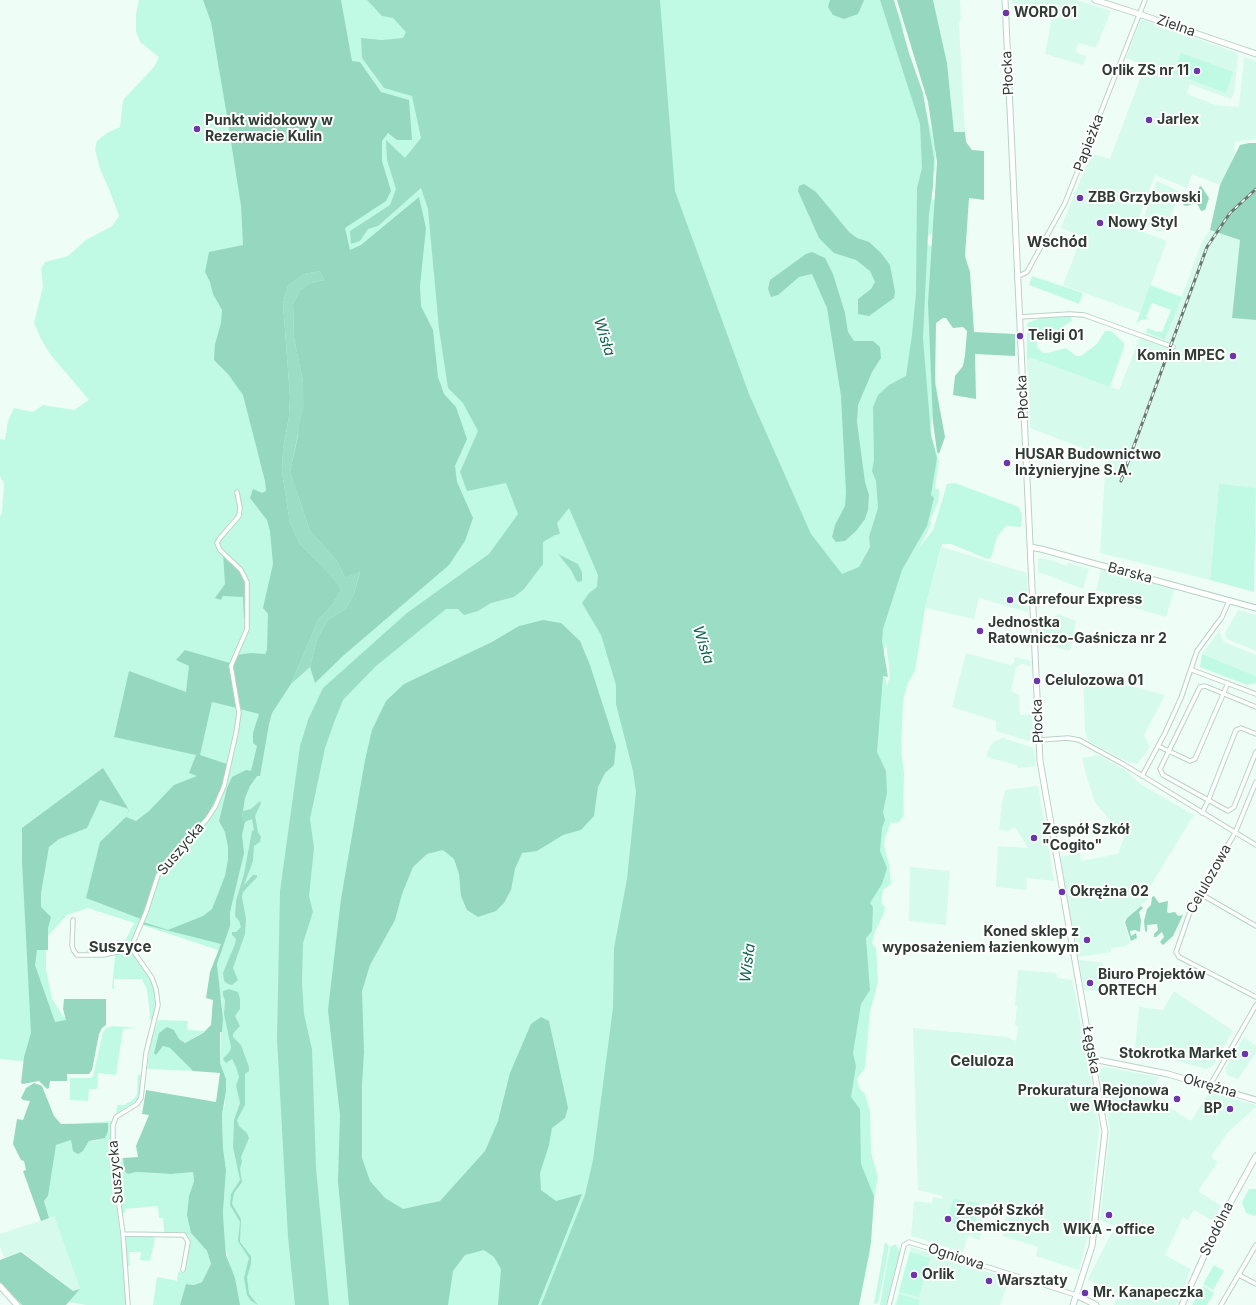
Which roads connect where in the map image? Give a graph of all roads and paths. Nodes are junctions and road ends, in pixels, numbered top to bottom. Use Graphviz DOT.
graph roads {
  1 [pos="1005,0"];
  2 [pos="1095,0"];
  3 [pos="1145,0"];
  4 [pos="1139,14"];
  5 [pos="1256,54"];
  6 [pos="1017,276"];
  7 [pos="1019,317"];
  8 [pos="1173,348"];
  9 [pos="237,492"];
  10 [pos="1030,547"];
  11 [pos="1229,601"];
  12 [pos="1256,608"];
  13 [pos="1192,670"];
  14 [pos="1228,683"];
  15 [pos="1224,694"];
  16 [pos="1256,694"];
  17 [pos="1256,707"];
  18 [pos="1256,734"];
  19 [pos="1039,740"];
  20 [pos="1158,746"];
  21 [pos="1168,751"];
  22 [pos="1256,752"];
  23 [pos="1142,776"];
  24 [pos="1256,782"];
  25 [pos="1044,794"];
  26 [pos="1208,801"];
  27 [pos="1202,813"];
  28 [pos="1235,833"];
  29 [pos="1256,845"];
  30 [pos="1199,893"];
  31 [pos="73,920"];
  32 [pos="1256,926"];
  33 [pos="132,949"];
  34 [pos="1256,997"];
  35 [pos="1256,1005"];
  36 [pos="1093,1059"];
  37 [pos="1210,1087"];
  38 [pos="1256,1100"];
  39 [pos="1256,1156"];
  40 [pos="123,1234"];
  41 [pos="1256,1244"];
  42 [pos="183,1270"];
  43 [pos="1239,1275"];
  44 [pos="1256,1284"];
  45 [pos="0,1286"];
  46 [pos="1076,1295"];
  47 [pos="17,1305"];
  48 [pos="128,1305"];
  49 [pos="889,1305"];
  50 [pos="1073,1305"];
  51 [pos="1096,1305"];
  52 [pos="1182,1305"];
  53 [pos="1221,1305"];
  1 -- 6 [label="street, Płocka"];
  2 -- 4 [label="street, Zielna"];
  3 -- 4 [label="street, Papieżka"];
  4 -- 5 [label="street, Zielna"];
  4 -- 6 [label="street, Papieżka"];
  6 -- 7 [label="street, Płocka"];
  7 -- 8 [label="street"];
  7 -- 10 [label="street, Płocka"];
  9 -- 33 [label="street, Suszycka"];
  10 -- 11 [label="street, Barska"];
  10 -- 19 [label="street, Płocka"];
  11 -- 12 [label="street, Barska"];
  11 -- 13 [label="street"];
  13 -- 14 [label="street"];
  13 -- 20 [label="street"];
  14 -- 15 [label="street"];
  14 -- 16 [label="street"];
  15 -- 17 [label="street"];
  15 -- 21 [label="street"];
  15 -- 21 [label="street"];
  18 -- 26 [label="street"];
  19 -- 23 [label="street, Celulozowa"];
  19 -- 25 [label="street, Płocka"];
  20 -- 21 [label="street"];
  20 -- 23 [label="street"];
  21 -- 26 [label="street"];
  22 -- 26 [label="street"];
  23 -- 27 [label="street, Celulozowa"];
  24 -- 28 [label="street"];
  25 -- 36 [label="street, Łęgska"];
  26 -- 27 [label="street"];
  27 -- 28 [label="street, Celulozowa"];
  28 -- 29 [label="street, Celulozowa"];
  28 -- 30 [label="street, Celulozowa"];
  30 -- 32 [label="street"];
  30 -- 34 [label="street, Celulozowa"];
  31 -- 33 [label="street"];
  33 -- 40 [label="street, Suszycka"];
  35 -- 37 [label="street"];
  36 -- 37 [label="street, Okrężna"];
  36 -- 46 [label="street, Łęgska"];
  37 -- 38 [label="street, Okrężna"];
  39 -- 52 [label="street, Stodólna"];
  40 -- 42 [label="street"];
  40 -- 48 [label="street, Suszycka"];
  41 -- 43 [label="street"];
  43 -- 44 [label="street"];
  43 -- 53 [label="street"];
  45 -- 47 [label="street"];
  46 -- 49 [label="street, Ogniowa"];
  46 -- 50 [label="street, Łęgska"];
  46 -- 51 [label="street, Ogniowa"];
}
